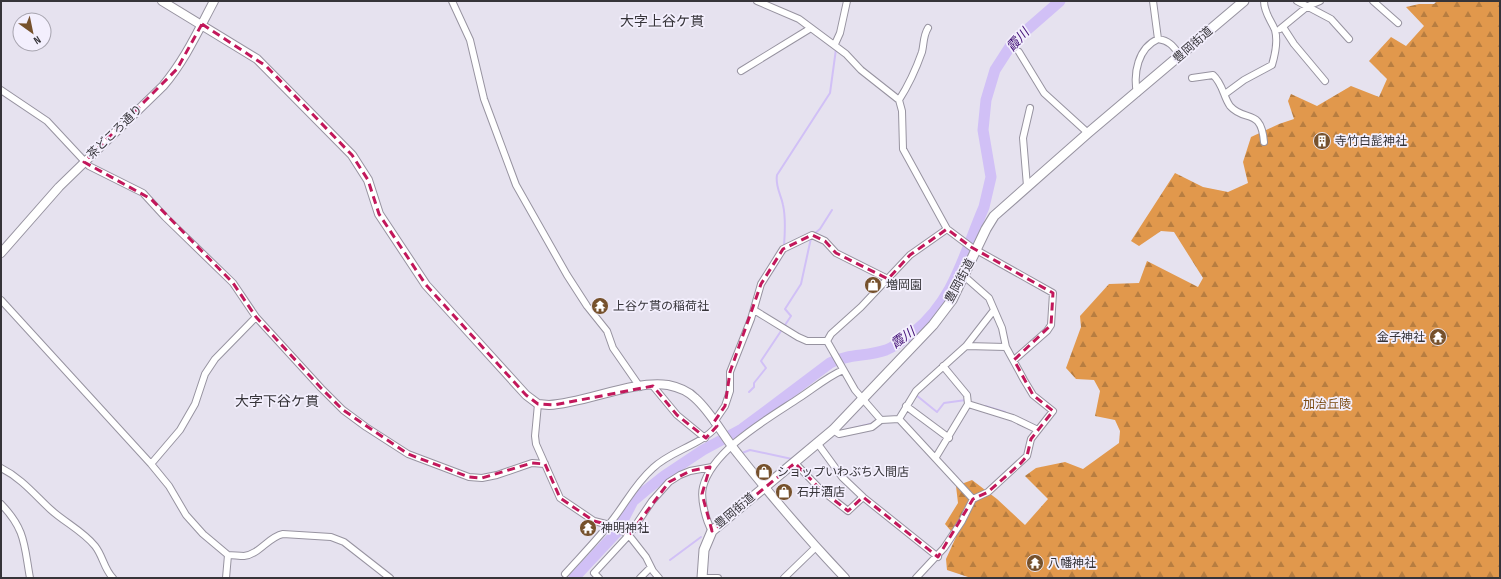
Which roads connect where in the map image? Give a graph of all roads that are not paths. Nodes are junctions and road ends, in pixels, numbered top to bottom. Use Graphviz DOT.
graph roads {
  1 [pos="162,1"];
  2 [pos="214,1"];
  3 [pos="452,1"];
  4 [pos="756,1"];
  5 [pos="847,1"];
  6 [pos="1153,1"];
  7 [pos="1244,1"];
  8 [pos="1264,1"];
  9 [pos="1297,1"];
  10 [pos="1320,1"];
  11 [pos="1373,1"];
  12 [pos="1308,6"];
  13 [pos="1398,23"];
  14 [pos="202,24"];
  15 [pos="1283,27"];
  16 [pos="811,28"];
  17 [pos="928,28"];
  18 [pos="1275,31"];
  19 [pos="1158,39"];
  20 [pos="1349,40"];
  21 [pos="835,44"];
  22 [pos="1019,52"];
  23 [pos="1180,55"];
  24 [pos="741,71"];
  25 [pos="1192,78"];
  26 [pos="1325,81"];
  27 [pos="1,90"];
  28 [pos="1137,92"];
  29 [pos="1225,94"];
  30 [pos="899,100"];
  31 [pos="1030,108"];
  32 [pos="1088,133"];
  33 [pos="1264,142"];
  34 [pos="84,162"];
  35 [pos="1027,186"];
  36 [pos="947,229"];
  37 [pos="974,248"];
  38 [pos="1,253"];
  39 [pos="964,276"];
  40 [pos="888,279"];
  41 [pos="1,300"];
  42 [pos="754,310"];
  43 [pos="994,310"];
  44 [pos="256,317"];
  45 [pos="826,341"];
  46 [pos="966,346"];
  47 [pos="1006,347"];
  48 [pos="1014,360"];
  49 [pos="943,366"];
  50 [pos="843,370"];
  51 [pos="654,386"];
  52 [pos="640,387"];
  53 [pos="863,400"];
  54 [pos="538,404"];
  55 [pos="968,404"];
  56 [pos="906,406"];
  57 [pos="899,419"];
  58 [pos="881,420"];
  59 [pos="717,426"];
  60 [pos="833,430"];
  61 [pos="1038,430"];
  62 [pos="705,438"];
  63 [pos="949,438"];
  64 [pos="818,444"];
  65 [pos="732,446"];
  66 [pos="936,457"];
  67 [pos="795,463"];
  68 [pos="151,464"];
  69 [pos="546,464"];
  70 [pos="712,467"];
  71 [pos="1,468"];
  72 [pos="765,487"];
  73 [pos="863,497"];
  74 [pos="975,498"];
  75 [pos="1,504"];
  76 [pos="610,524"];
  77 [pos="712,531"];
  78 [pos="628,534"];
  79 [pos="816,547"];
  80 [pos="228,555"];
  81 [pos="938,557"];
  82 [pos="651,567"];
  83 [pos="564,574"];
  84 [pos="30,578"];
  85 [pos="113,578"];
  86 [pos="226,578"];
  87 [pos="390,578"];
  88 [pos="599,578"];
  89 [pos="640,578"];
  90 [pos="659,578"];
  91 [pos="702,578"];
  92 [pos="718,578"];
  93 [pos="784,578"];
  94 [pos="845,578"];
  95 [pos="916,578"];
  1 -- 14 [label="street"];
  2 -- 14 [label="street, 茶どころ通り"];
  3 -- 52 [label="street"];
  4 -- 16 [label="street"];
  5 -- 21 [label="street"];
  6 -- 19 [label="street"];
  7 -- 23 [label="main road, 豊岡街道"];
  8 -- 18 [label="street"];
  9 -- 12 [label="street"];
  10 -- 12 [label="street"];
  11 -- 13 [label="street"];
  12 -- 15 [label="street"];
  12 -- 20 [label="street"];
  14 -- 34 [label="street, 茶どころ通り"];
  14 -- 54 [label="street"];
  15 -- 18 [label="street"];
  15 -- 26 [label="street"];
  16 -- 21 [label="street"];
  16 -- 24 [label="street"];
  17 -- 30 [label="street"];
  18 -- 29 [label="street"];
  19 -- 23 [label="street"];
  19 -- 28 [label="street"];
  21 -- 30 [label="street"];
  22 -- 32 [label="street"];
  23 -- 28 [label="main road, 豊岡街道"];
  25 -- 29 [label="street"];
  27 -- 34 [label="street"];
  28 -- 32 [label="main road, 豊岡街道"];
  29 -- 33 [label="street"];
  30 -- 36 [label="street"];
  31 -- 35 [label="street"];
  32 -- 35 [label="main road, 豊岡街道"];
  34 -- 38 [label="street, 茶どころ通り"];
  34 -- 44 [label="street"];
  35 -- 37 [label="main road, 豊岡街道"];
  36 -- 37 [label="street"];
  36 -- 40 [label="street"];
  37 -- 39 [label="main road, 豊岡街道"];
  37 -- 48 [label="street"];
  39 -- 43 [label="street"];
  39 -- 53 [label="main road, 豊岡街道"];
  40 -- 42 [label="street"];
  40 -- 45 [label="street"];
  41 -- 68 [label="street"];
  42 -- 45 [label="street"];
  42 -- 59 [label="street"];
  43 -- 46 [label="street"];
  43 -- 47 [label="street"];
  44 -- 68 [label="street"];
  44 -- 69 [label="street"];
  45 -- 50 [label="street"];
  46 -- 47 [label="street"];
  46 -- 49 [label="street"];
  47 -- 48 [label="street"];
  48 -- 61 [label="street"];
  49 -- 55 [label="street"];
  49 -- 56 [label="street"];
  50 -- 53 [label="street"];
  50 -- 65 [label="street"];
  51 -- 52 [label="street"];
  51 -- 59 [label="street"];
  51 -- 62 [label="street"];
  52 -- 54 [label="street"];
  53 -- 58 [label="street"];
  53 -- 60 [label="main road, 豊岡街道"];
  54 -- 69 [label="street"];
  55 -- 61 [label="street"];
  55 -- 63 [label="street"];
  56 -- 57 [label="street"];
  56 -- 63 [label="street"];
  57 -- 58 [label="street"];
  57 -- 66 [label="street"];
  58 -- 60 [label="street"];
  59 -- 62 [label="street"];
  59 -- 65 [label="street"];
  60 -- 64 [label="main road, 豊岡街道"];
  61 -- 74 [label="street"];
  62 -- 76 [label="street"];
  63 -- 66 [label="street"];
  64 -- 67 [label="main road, 豊岡街道"];
  64 -- 73 [label="street"];
  65 -- 70 [label="street"];
  65 -- 72 [label="street"];
  66 -- 74 [label="street"];
  67 -- 72 [label="main road, 豊岡街道"];
  67 -- 73 [label="street"];
  68 -- 80 [label="street"];
  69 -- 76 [label="street"];
  70 -- 77 [label="street"];
  70 -- 78 [label="street"];
  71 -- 85 [label="street"];
  72 -- 77 [label="main road, 豊岡街道"];
  72 -- 79 [label="street"];
  73 -- 81 [label="street"];
  74 -- 81 [label="street"];
  75 -- 84 [label="street"];
  76 -- 78 [label="street"];
  76 -- 83 [label="street"];
  77 -- 91 [label="main road, 豊岡街道"];
  78 -- 82 [label="street"];
  78 -- 88 [label="street"];
  79 -- 93 [label="street"];
  79 -- 94 [label="street"];
  80 -- 86 [label="street"];
  80 -- 87 [label="street"];
  81 -- 95 [label="street"];
  82 -- 89 [label="street"];
  82 -- 90 [label="street"];
  91 -- 92 [label="street"];
}
